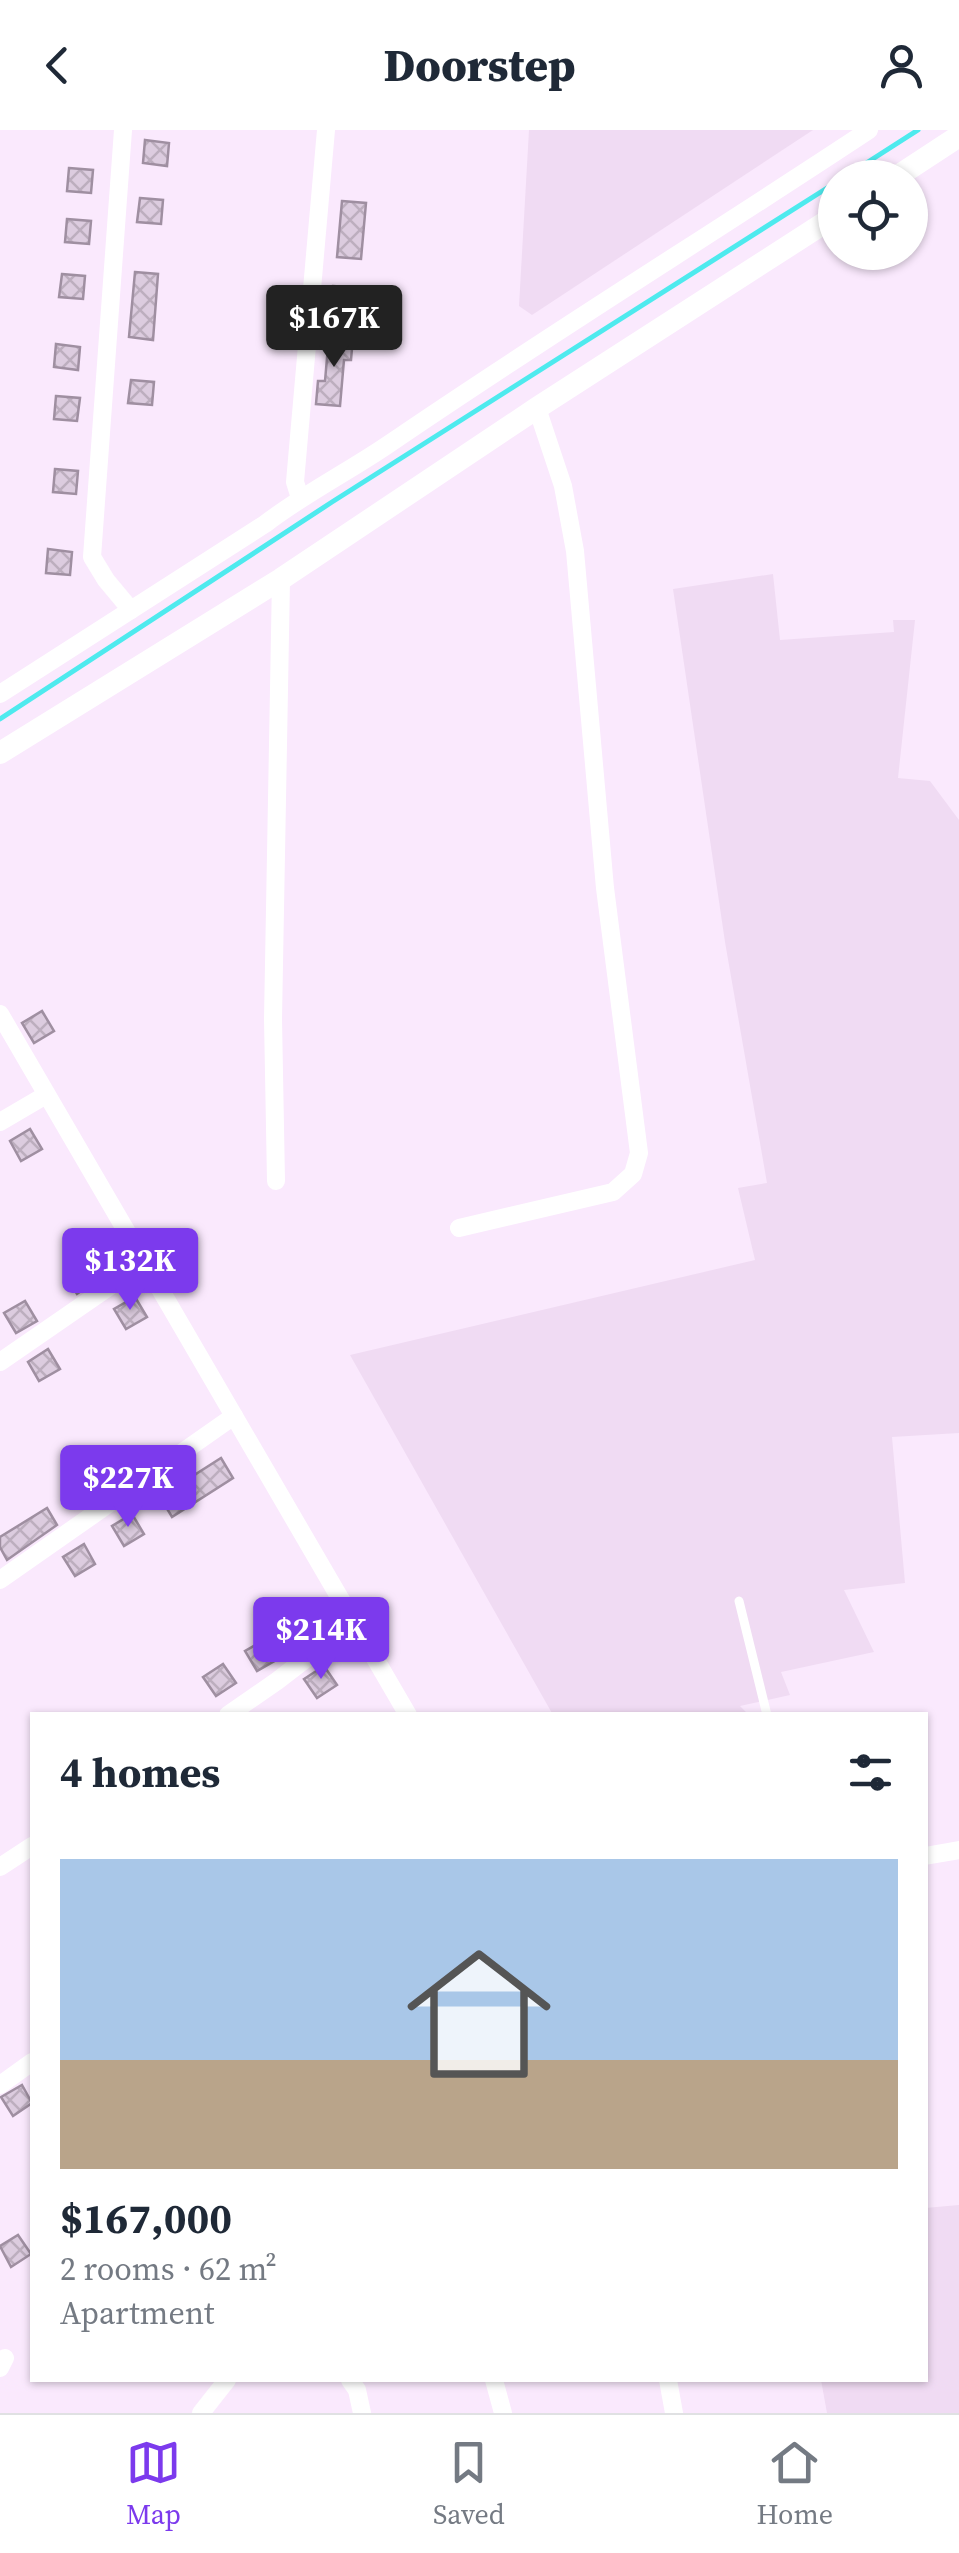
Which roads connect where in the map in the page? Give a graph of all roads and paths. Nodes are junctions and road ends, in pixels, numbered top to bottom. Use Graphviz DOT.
graph roads {
  1 [pos="122,130"];
  2 [pos="326,130"];
  3 [pos="870,130"];
  4 [pos="959,136"];
  5 [pos="922,160"];
  6 [pos="818,227"];
  7 [pos="537,408"];
  8 [pos="300,498"];
  9 [pos="282,579"];
  10 [pos="131,610"];
  11 [pos="0,694"];
  12 [pos="0,754"];
  13 [pos="0,1014"];
  14 [pos="46,1095"];
  15 [pos="0,1122"];
  16 [pos="276,1181"];
  17 [pos="459,1228"];
  18 [pos="145,1262"];
  19 [pos="0,1362"];
  20 [pos="234,1416"];
  21 [pos="0,1580"];
  22 [pos="739,1600"];
  23 [pos="355,1620"];
  24 [pos="232,1712"];
  25 [pos="406,1712"];
  26 [pos="765,1712"];
  27 [pos="30,1847"];
  28 [pos="959,1850"];
  29 [pos="928,1855"];
  30 [pos="0,1868"];
  31 [pos="30,2063"];
  32 [pos="0,2085"];
  33 [pos="224,2382"];
  34 [pos="351,2382"];
  35 [pos="495,2382"];
  36 [pos="668,2382"];
  37 [pos="201,2413"];
  38 [pos="362,2413"];
  39 [pos="503,2413"];
  40 [pos="674,2413"];
  1 -- 10 [label="street"];
  2 -- 8 [label="street"];
  3 -- 8 [label="street"];
  4 -- 5 [label="street"];
  6 -- 7 [label="street"];
  7 -- 9 [label="street"];
  7 -- 17 [label="street"];
  8 -- 10 [label="street"];
  9 -- 12 [label="street"];
  9 -- 16 [label="street"];
  10 -- 11 [label="street"];
  13 -- 14 [label="street"];
  14 -- 15 [label="street"];
  14 -- 18 [label="street"];
  18 -- 19 [label="street"];
  18 -- 20 [label="street"];
  20 -- 21 [label="street"];
  20 -- 23 [label="street"];
  22 -- 26 [label="lane"];
  23 -- 24 [label="street"];
  23 -- 25 [label="street"];
  27 -- 30 [label="street"];
  28 -- 29 [label="street"];
  31 -- 32 [label="street"];
  33 -- 37 [label="street"];
  34 -- 38 [label="street"];
  35 -- 39 [label="street"];
  36 -- 40 [label="street"];
}
